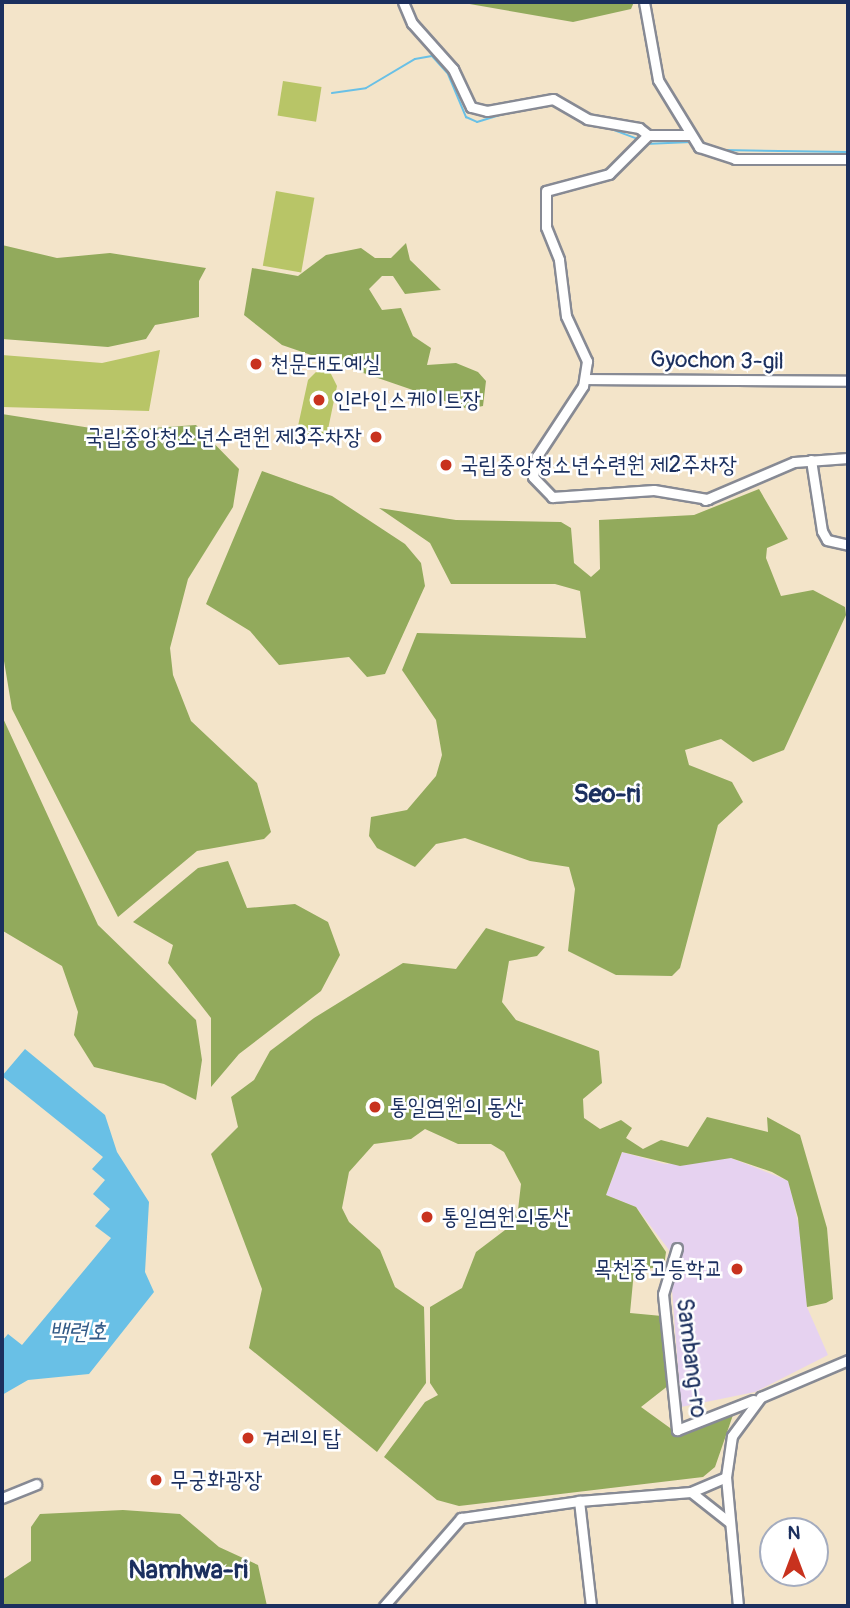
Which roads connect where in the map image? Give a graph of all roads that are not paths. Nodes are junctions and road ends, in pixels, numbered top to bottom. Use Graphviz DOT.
graph roads {
  1 [pos="402,2"];
  2 [pos="645,2"];
  3 [pos="645,140"];
  4 [pos="694,140"];
  5 [pos="848,159"];
  6 [pos="585,379"];
  7 [pos="848,382"];
  8 [pos="848,458"];
  9 [pos="811,460"];
  10 [pos="848,545"];
  11 [pos="677,1248"];
  12 [pos="848,1360"];
  13 [pos="761,1397"];
  14 [pos="726,1477"];
  15 [pos="36,1483"];
  16 [pos="691,1492"];
  17 [pos="2,1498"];
  18 [pos="579,1500"];
  19 [pos="729,1523"];
  20 [pos="384,1606"];
  21 [pos="591,1606"];
  22 [pos="738,1606"];
  1 -- 3 [label="street"];
  2 -- 4 [label="street"];
  3 -- 4 [label="street"];
  3 -- 6 [label="street"];
  4 -- 5 [label="street"];
  6 -- 7 [label="street, Gyochon 3-gil"];
  6 -- 9 [label="street"];
  8 -- 9 [label="street"];
  9 -- 10 [label="street"];
  11 -- 13 [label="street, Sambang-ro"];
  12 -- 13 [label="street, Sambang-ro"];
  13 -- 14 [label="street, Sambang-ro"];
  14 -- 16 [label="street"];
  14 -- 19 [label="street, Sambang-ro"];
  15 -- 17 [label="street"];
  16 -- 18 [label="street"];
  16 -- 19 [label="street"];
  18 -- 20 [label="street"];
  18 -- 21 [label="street"];
  19 -- 22 [label="street, Sambang-ro"];
}
